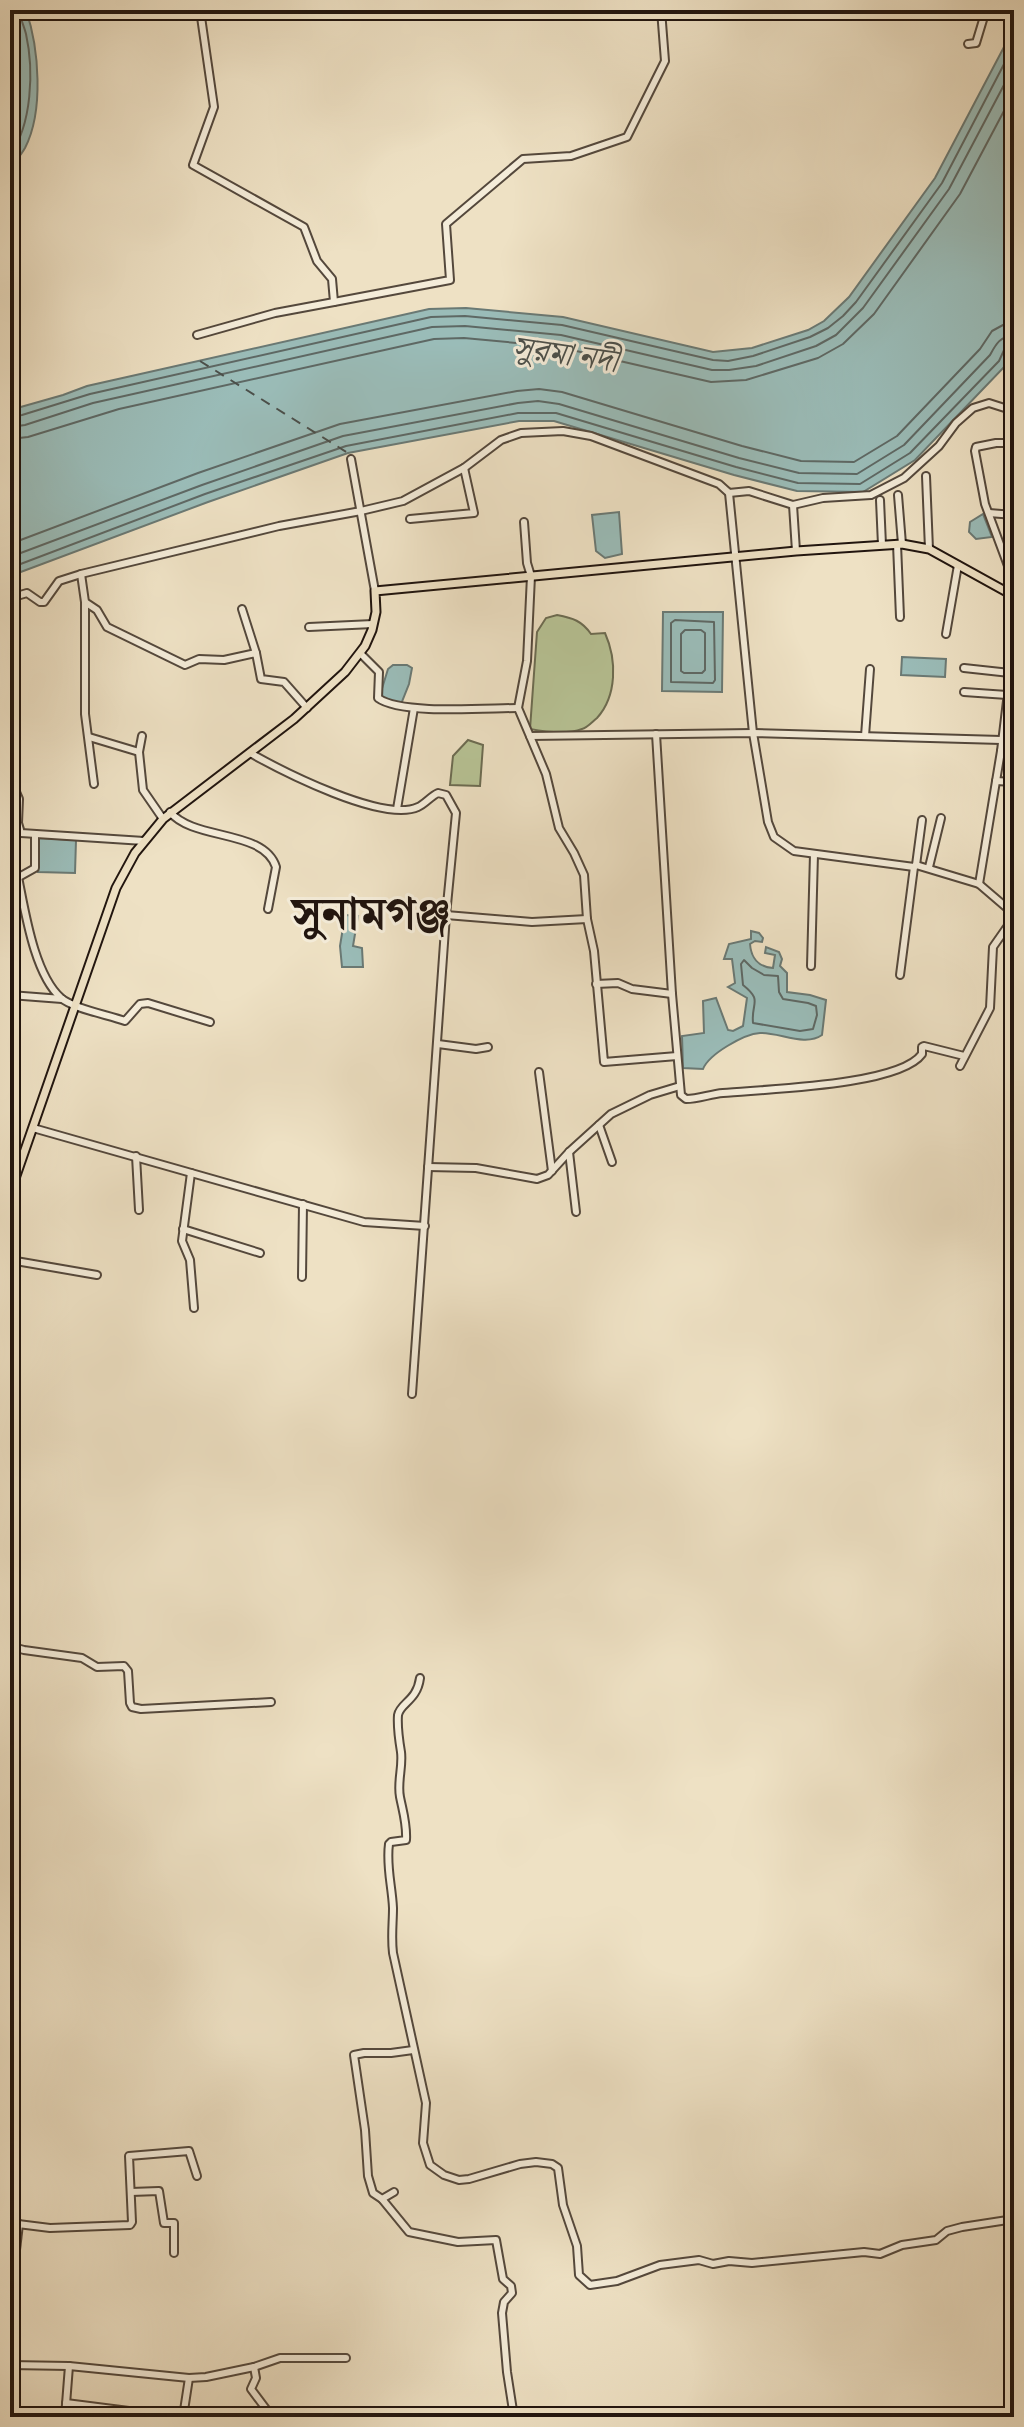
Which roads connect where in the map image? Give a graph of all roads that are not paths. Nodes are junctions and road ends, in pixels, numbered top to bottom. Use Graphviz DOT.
graph roads {
  1 [pos="200,10"];
  2 [pos="661,10"];
  3 [pos="986,10"];
  4 [pos="968,44"];
  5 [pos="334,302"];
  6 [pos="197,335"];
  7 [pos="1014,411"];
  8 [pos="1014,443"];
  9 [pos="351,459"];
  10 [pos="464,468"];
  11 [pos="926,476"];
  12 [pos="729,493"];
  13 [pos="898,495"];
  14 [pos="880,500"];
  15 [pos="793,505"];
  16 [pos="361,511"];
  17 [pos="989,513"];
  18 [pos="1014,515"];
  19 [pos="410,519"];
  20 [pos="524,522"];
  21 [pos="899,544"];
  22 [pos="882,545"];
  23 [pos="929,549"];
  24 [pos="796,551"];
  25 [pos="735,558"];
  26 [pos="958,565"];
  27 [pos="81,574"];
  28 [pos="531,576"];
  29 [pos="1014,582"];
  30 [pos="375,591"];
  31 [pos="1014,596"];
  32 [pos="10,598"];
  33 [pos="85,602"];
  34 [pos="242,609"];
  35 [pos="900,617"];
  36 [pos="373,624"];
  37 [pos="309,627"];
  38 [pos="946,634"];
  39 [pos="1014,642"];
  40 [pos="256,653"];
  41 [pos="360,653"];
  42 [pos="964,668"];
  43 [pos="870,669"];
  44 [pos="1010,673"];
  45 [pos="964,692"];
  46 [pos="1007,695"];
  47 [pos="307,708"];
  48 [pos="414,708"];
  49 [pos="518,708"];
  50 [pos="753,733"];
  51 [pos="656,734"];
  52 [pos="142,736"];
  53 [pos="530,736"];
  54 [pos="865,736"];
  55 [pos="89,737"];
  56 [pos="1001,740"];
  57 [pos="1001,751"];
  58 [pos="139,752"];
  59 [pos="1014,752"];
  60 [pos="250,753"];
  61 [pos="10,778"];
  62 [pos="996,781"];
  63 [pos="1014,782"];
  64 [pos="94,784"];
  65 [pos="397,809"];
  66 [pos="170,812"];
  67 [pos="941,818"];
  68 [pos="163,819"];
  69 [pos="922,820"];
  70 [pos="35,834"];
  71 [pos="144,841"];
  72 [pos="814,854"];
  73 [pos="915,866"];
  74 [pos="929,867"];
  75 [pos="18,877"];
  76 [pos="10,882"];
  77 [pos="979,884"];
  78 [pos="268,909"];
  79 [pos="446,915"];
  80 [pos="1014,916"];
  81 [pos="587,919"];
  82 [pos="811,966"];
  83 [pos="900,975"];
  84 [pos="596,984"];
  85 [pos="672,994"];
  86 [pos="10,995"];
  87 [pos="62,999"];
  88 [pos="75,1005"];
  89 [pos="210,1022"];
  90 [pos="438,1044"];
  91 [pos="488,1047"];
  92 [pos="677,1056"];
  93 [pos="964,1056"];
  94 [pos="960,1066"];
  95 [pos="539,1072"];
  96 [pos="680,1086"];
  97 [pos="599,1125"];
  98 [pos="33,1128"];
  99 [pos="569,1152"];
  100 [pos="136,1156"];
  101 [pos="612,1162"];
  102 [pos="428,1167"];
  103 [pos="552,1171"];
  104 [pos="191,1173"];
  105 [pos="10,1193"];
  106 [pos="303,1204"];
  107 [pos="139,1210"];
  108 [pos="576,1212"];
  109 [pos="425,1226"];
  110 [pos="183,1229"];
  111 [pos="260,1253"];
  112 [pos="10,1260"];
  113 [pos="97,1275"];
  114 [pos="302,1277"];
  115 [pos="194,1308"];
  116 [pos="412,1394"];
  117 [pos="10,1643"];
  118 [pos="420,1678"];
  119 [pos="271,1702"];
  120 [pos="413,2050"];
  121 [pos="197,2176"];
  122 [pos="131,2192"];
  123 [pos="394,2192"];
  124 [pos="382,2199"];
  125 [pos="1014,2219"];
  126 [pos="10,2223"];
  127 [pos="19,2224"];
  128 [pos="16,2250"];
  129 [pos="174,2253"];
  130 [pos="346,2358"];
  131 [pos="10,2365"];
  132 [pos="69,2366"];
  133 [pos="254,2367"];
  134 [pos="189,2378"];
  135 [pos="66,2403"];
  136 [pos="65,2417"];
  137 [pos="176,2417"];
  138 [pos="183,2417"];
  139 [pos="272,2417"];
  140 [pos="514,2417"];
  1 -- 5 [label="street"];
  2 -- 5 [label="street"];
  3 -- 4 [label="street"];
  5 -- 6 [label="street"];
  7 -- 15 [label="street"];
  8 -- 17 [label="street"];
  9 -- 16 [label="street"];
  10 -- 12 [label="street"];
  10 -- 16 [label="street"];
  10 -- 19 [label="street"];
  11 -- 23 [label="street"];
  12 -- 15 [label="street"];
  12 -- 25 [label="street"];
  13 -- 21 [label="street"];
  14 -- 22 [label="street"];
  15 -- 24 [label="street"];
  16 -- 27 [label="street"];
  16 -- 30 [label="street"];
  17 -- 18 [label="street"];
  17 -- 29 [label="street"];
  20 -- 28 [label="street"];
  21 -- 22 [label="main road"];
  21 -- 23 [label="main road"];
  21 -- 35 [label="street"];
  22 -- 24 [label="main road"];
  23 -- 26 [label="main road"];
  24 -- 25 [label="main road"];
  25 -- 28 [label="main road"];
  25 -- 50 [label="street"];
  26 -- 31 [label="main road"];
  26 -- 38 [label="street"];
  27 -- 32 [label="street"];
  27 -- 33 [label="street"];
  28 -- 30 [label="main road"];
  28 -- 49 [label="street"];
  30 -- 36 [label="main road"];
  33 -- 40 [label="street"];
  33 -- 55 [label="street"];
  34 -- 40 [label="street"];
  36 -- 37 [label="street"];
  36 -- 41 [label="main road"];
  39 -- 44 [label="street"];
  40 -- 47 [label="street"];
  41 -- 47 [label="main road"];
  41 -- 48 [label="street"];
  42 -- 44 [label="street"];
  43 -- 54 [label="street"];
  44 -- 46 [label="street"];
  45 -- 46 [label="street"];
  46 -- 56 [label="street"];
  47 -- 60 [label="main road"];
  48 -- 49 [label="street"];
  48 -- 65 [label="street"];
  49 -- 53 [label="street"];
  50 -- 51 [label="street"];
  50 -- 54 [label="street"];
  50 -- 72 [label="street"];
  51 -- 53 [label="street"];
  51 -- 85 [label="street"];
  52 -- 58 [label="street"];
  53 -- 81 [label="street"];
  54 -- 56 [label="street"];
  55 -- 58 [label="street"];
  55 -- 64 [label="street"];
  56 -- 57 [label="street"];
  57 -- 59 [label="street"];
  57 -- 62 [label="street"];
  58 -- 68 [label="street"];
  60 -- 65 [label="street"];
  60 -- 66 [label="main road"];
  61 -- 70 [label="street"];
  62 -- 63 [label="street"];
  62 -- 77 [label="street"];
  65 -- 79 [label="street"];
  66 -- 68 [label="main road"];
  66 -- 78 [label="street"];
  67 -- 74 [label="street"];
  68 -- 71 [label="main road"];
  69 -- 73 [label="street"];
  70 -- 71 [label="street"];
  70 -- 75 [label="street"];
  71 -- 88 [label="main road"];
  72 -- 73 [label="street"];
  72 -- 82 [label="street"];
  73 -- 74 [label="street"];
  73 -- 83 [label="street"];
  74 -- 77 [label="street"];
  75 -- 76 [label="street"];
  75 -- 87 [label="street"];
  77 -- 80 [label="street"];
  79 -- 81 [label="street"];
  79 -- 90 [label="street"];
  80 -- 93 [label="street"];
  81 -- 84 [label="street"];
  84 -- 85 [label="street"];
  84 -- 92 [label="street"];
  85 -- 92 [label="street"];
  86 -- 87 [label="street"];
  87 -- 88 [label="street"];
  88 -- 89 [label="street"];
  88 -- 98 [label="main road"];
  90 -- 91 [label="street"];
  90 -- 102 [label="street"];
  92 -- 96 [label="street"];
  93 -- 94 [label="street"];
  93 -- 96 [label="street"];
  95 -- 103 [label="street"];
  96 -- 97 [label="street"];
  97 -- 99 [label="street"];
  97 -- 101 [label="street"];
  98 -- 100 [label="street"];
  98 -- 105 [label="main road"];
  99 -- 103 [label="street"];
  99 -- 108 [label="street"];
  100 -- 104 [label="street"];
  100 -- 107 [label="street"];
  102 -- 103 [label="street"];
  102 -- 109 [label="street"];
  104 -- 106 [label="street"];
  104 -- 110 [label="street"];
  106 -- 109 [label="street"];
  106 -- 114 [label="street"];
  109 -- 116 [label="street"];
  110 -- 111 [label="street"];
  110 -- 115 [label="street"];
  112 -- 113 [label="street"];
  117 -- 119 [label="street"];
  118 -- 120 [label="street"];
  120 -- 124 [label="street"];
  120 -- 125 [label="street"];
  121 -- 122 [label="street"];
  122 -- 127 [label="street"];
  122 -- 129 [label="street"];
  123 -- 124 [label="street"];
  124 -- 140 [label="street"];
  126 -- 127 [label="street"];
  127 -- 128 [label="street"];
  130 -- 133 [label="street"];
  131 -- 132 [label="street"];
  132 -- 134 [label="street"];
  132 -- 135 [label="street"];
  133 -- 134 [label="street"];
  133 -- 139 [label="street"];
  134 -- 138 [label="street"];
  135 -- 136 [label="street"];
  135 -- 137 [label="street"];
}
